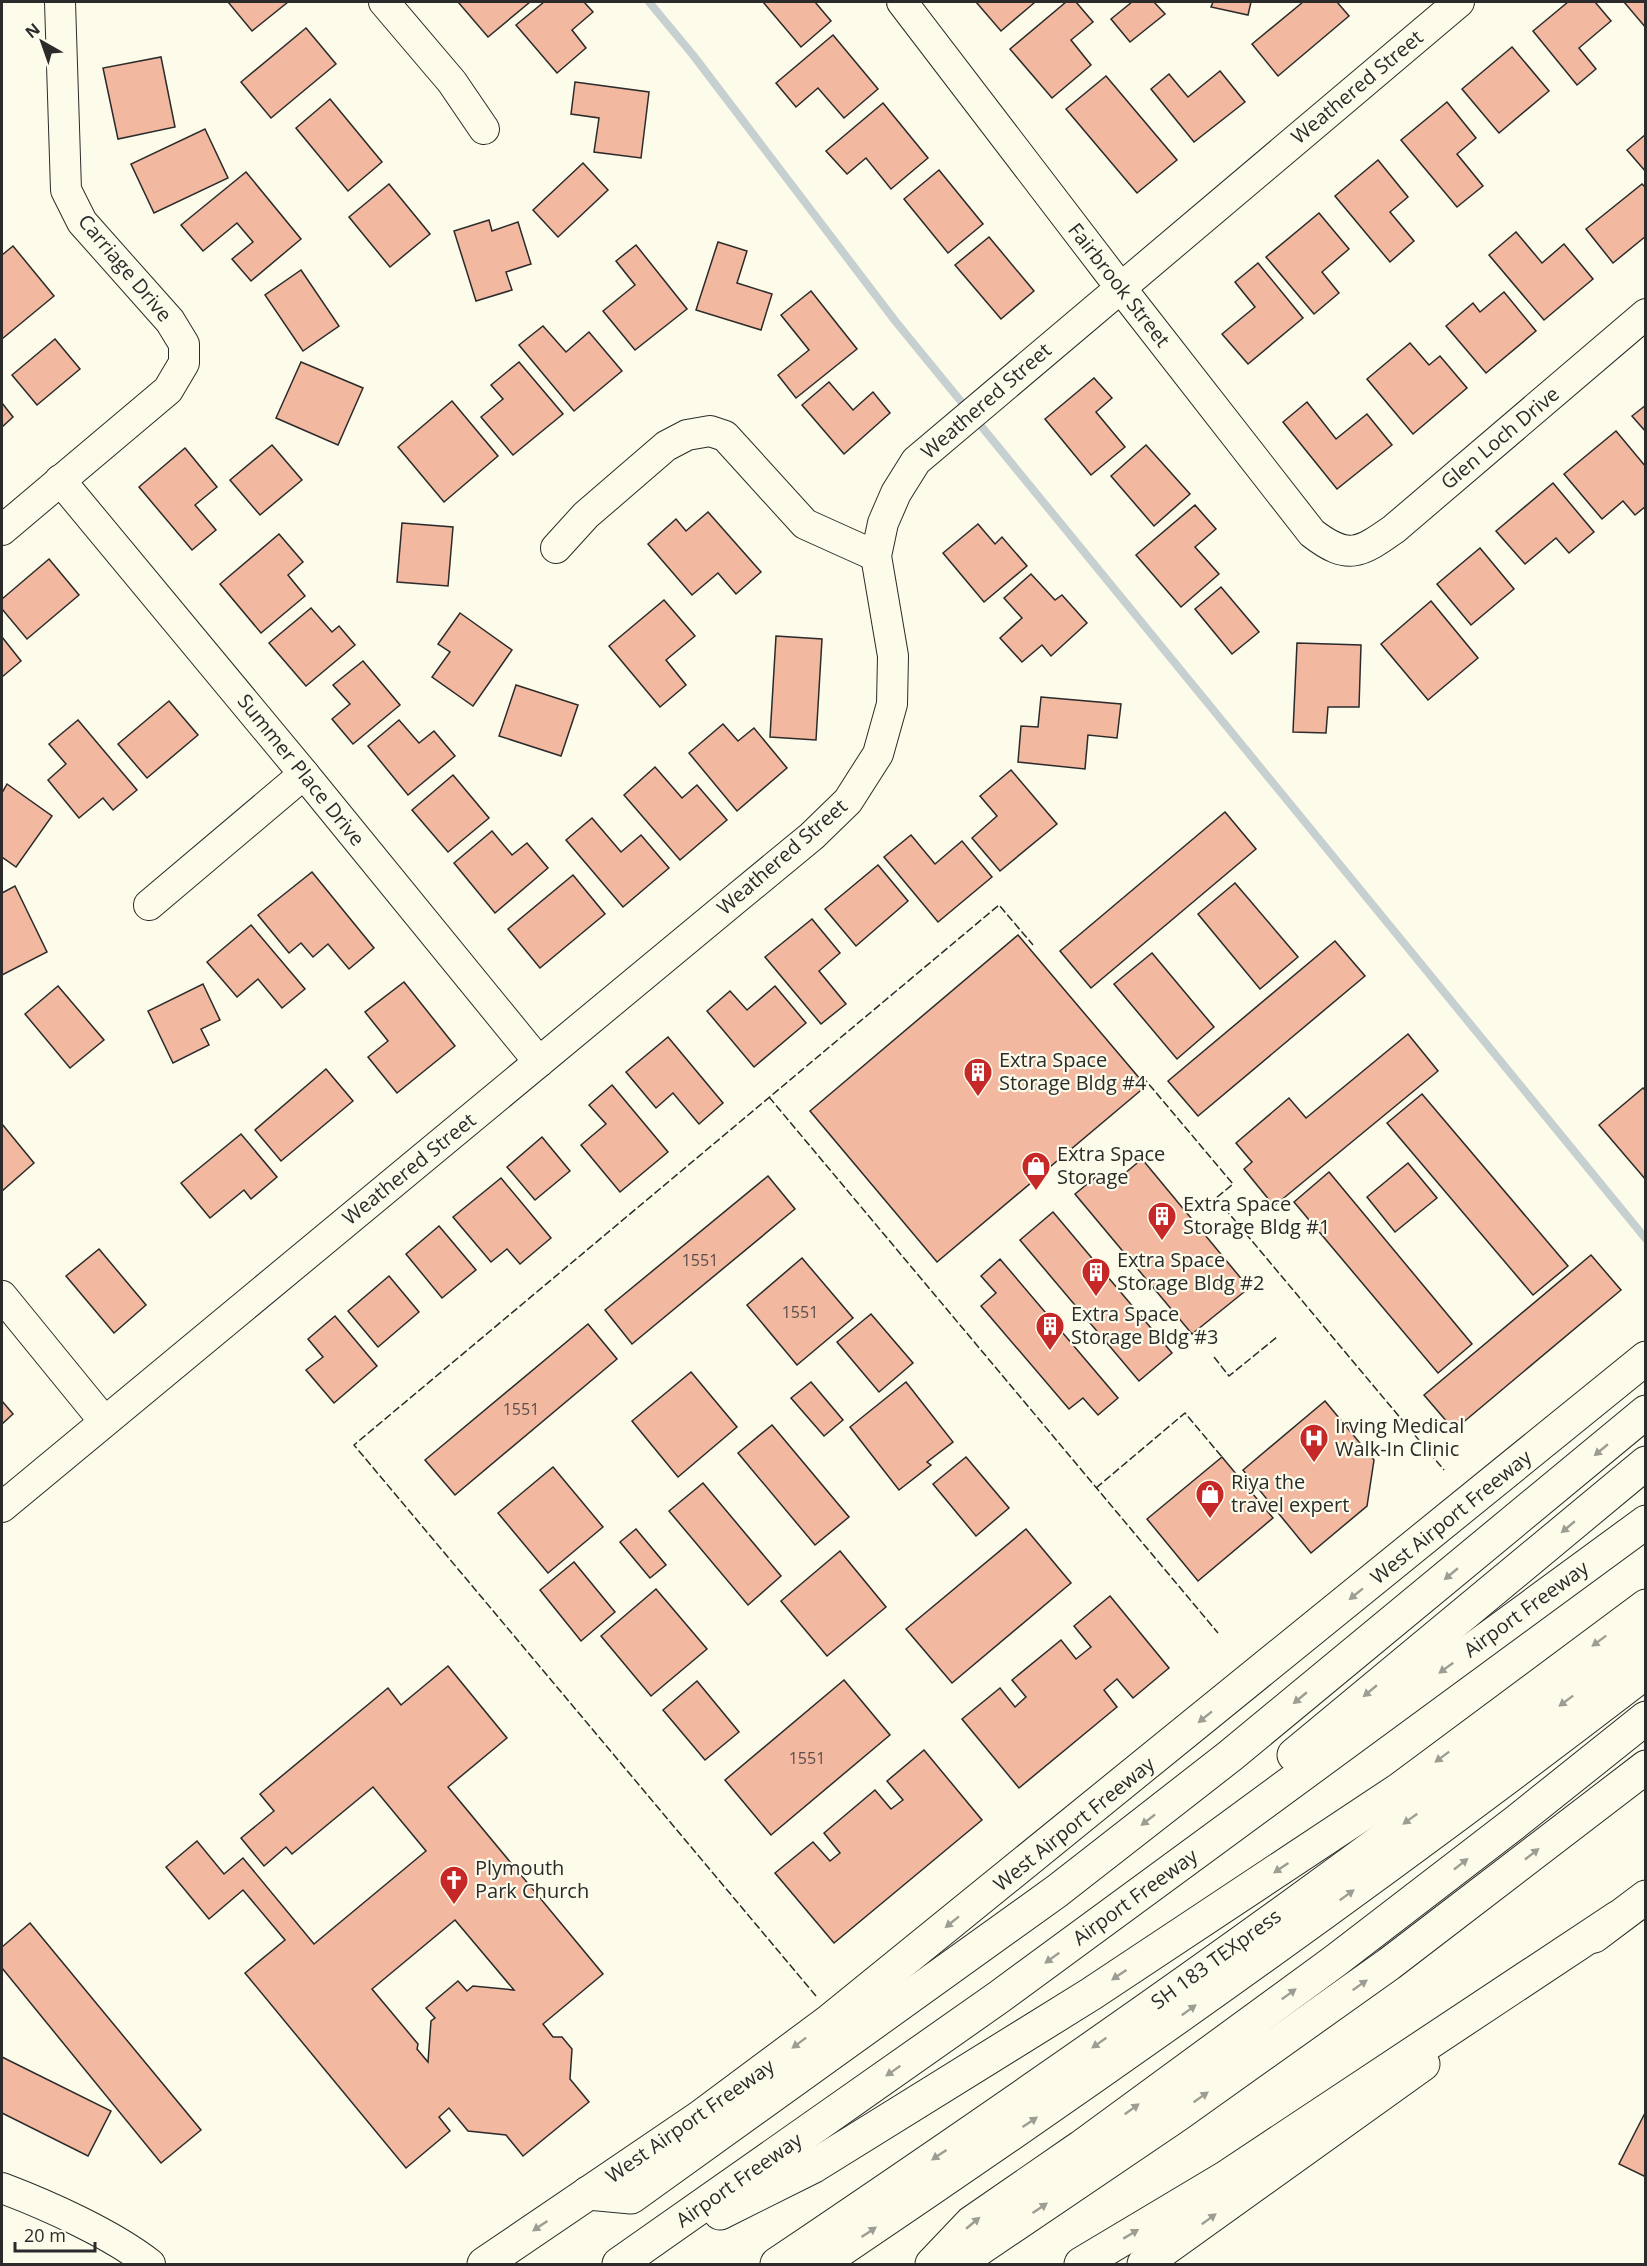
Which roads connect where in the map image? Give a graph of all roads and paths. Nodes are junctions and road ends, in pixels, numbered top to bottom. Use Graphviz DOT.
graph roads {
  1 [pos="60,2"];
  2 [pos="384,2"];
  3 [pos="902,2"];
  4 [pos="1445,6"];
  5 [pos="484,129"];
  6 [pos="1120,287"];
  7 [pos="1646,314"];
  8 [pos="60,480"];
  9 [pos="2,530"];
  10 [pos="556,548"];
  11 [pos="1349,553"];
  12 [pos="876,556"];
  13 [pos="304,774"];
  14 [pos="149,905"];
  15 [pos="539,1062"];
  16 [pos="2,1296"];
  17 [pos="1646,1359"];
  18 [pos="1646,1412"];
  19 [pos="104,1421"];
  20 [pos="1646,1463"];
  21 [pos="2,1507"];
  22 [pos="1646,1522"];
  23 [pos="1646,1606"];
  24 [pos="1646,1640"];
  25 [pos="1646,1672"];
  26 [pos="1646,1718"];
  27 [pos="1646,1767"];
  28 [pos="1245,1816"];
  29 [pos="1646,1897"];
  30 [pos="1617,1918"];
  31 [pos="2,2188"];
  32 [pos="588,2193"];
  33 [pos="150,2265"];
  34 [pos="484,2265"];
  35 [pos="619,2265"];
  36 [pos="777,2265"];
  37 [pos="820,2265"];
  38 [pos="932,2265"];
  39 [pos="957,2265"];
  40 [pos="1081,2265"];
  41 [pos="1144,2265"];
  1 -- 8 [label="street, Carriage Drive"];
  2 -- 5 [label="street"];
  3 -- 6 [label="street, Fairbrook Street"];
  4 -- 6 [label="street, Weathered Street"];
  6 -- 11 [label="street, Fairbrook Street"];
  6 -- 12 [label="street, Weathered Street"];
  7 -- 11 [label="street, Glen Loch Drive"];
  8 -- 9 [label="street, Carriage Drive"];
  8 -- 13 [label="street, Summer Place Drive"];
  10 -- 12 [label="street"];
  12 -- 15 [label="street, Weathered Street"];
  13 -- 14 [label="street"];
  13 -- 15 [label="street, Summer Place Drive"];
  15 -- 19 [label="street, Weathered Street"];
  16 -- 19 [label="street"];
  17 -- 32 [label="main road, West Airport Freeway, one-way"];
  18 -- 32 [label="main road, one-way"];
  19 -- 21 [label="street, Weathered Street"];
  20 -- 28 [label="main road, one-way"];
  22 -- 28 [label="main road, Airport Freeway, one-way"];
  23 -- 35 [label="main road, one-way"];
  24 -- 36 [label="main road, SH 183 TEXpress, one-way"];
  37 -- 25 [label="main road, SH 183 TEXpress, one-way"];
  38 -- 26 [label="main road, one-way"];
  39 -- 27 [label="main road, one-way"];
  28 -- 35 [label="main road, Airport Freeway, one-way"];
  29 -- 30 [label="main road"];
  40 -- 30 [label="main road, one-way"];
  41 -- 30 [label="main road, one-way"];
  31 -- 33 [label="street"];
  32 -- 34 [label="main road, West Airport Freeway, one-way"];
}
